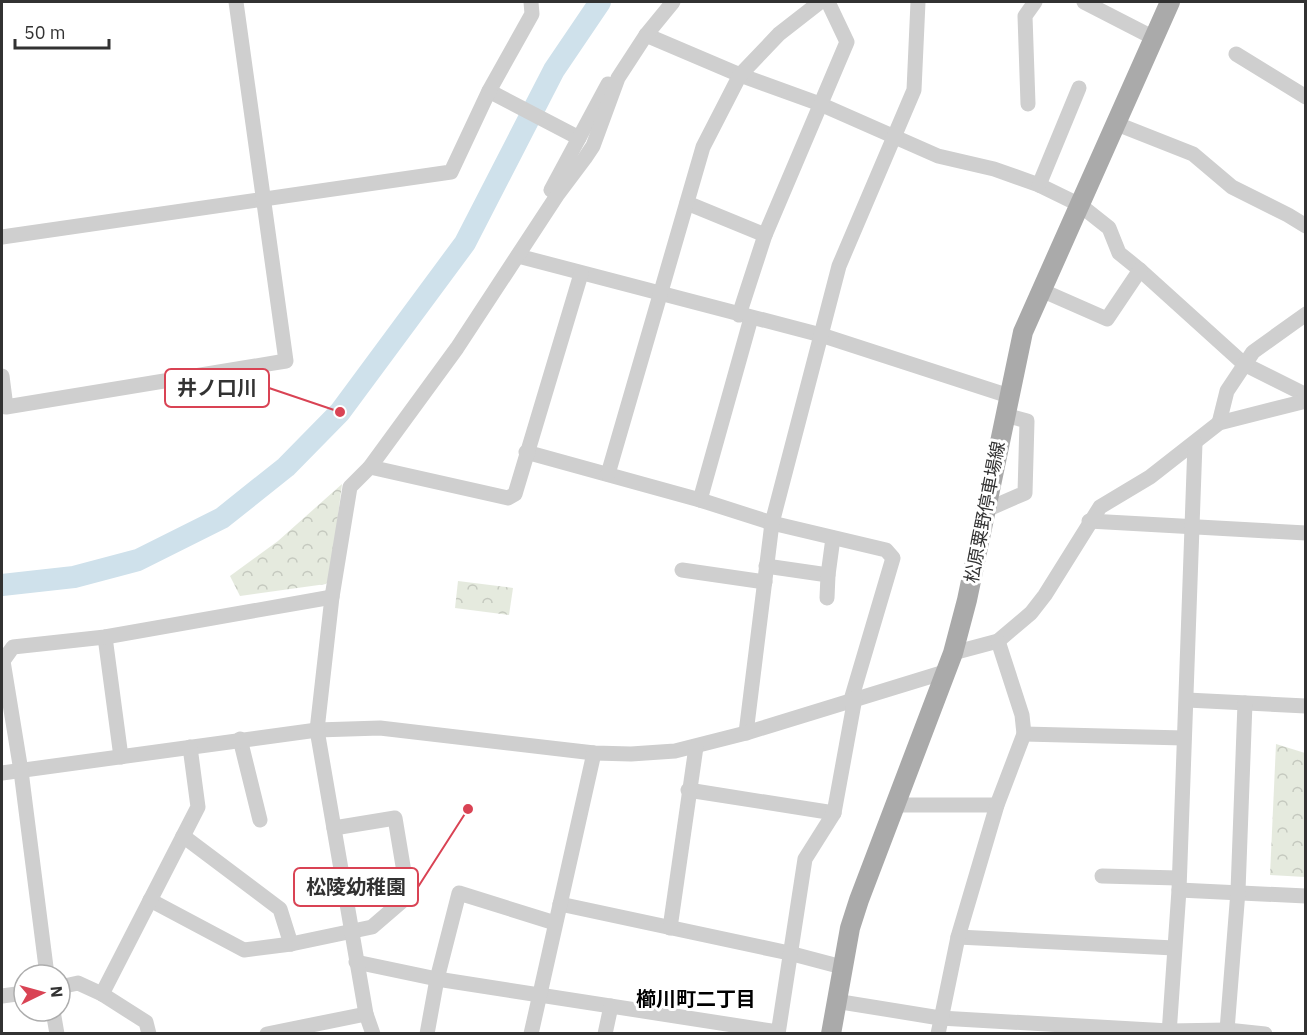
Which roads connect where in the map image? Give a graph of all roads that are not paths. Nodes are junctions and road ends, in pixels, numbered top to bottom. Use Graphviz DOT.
graph roads {
  1 [pos="236,2"];
  2 [pos="531,2"];
  3 [pos="673,2"];
  4 [pos="820,2"];
  5 [pos="828,2"];
  6 [pos="918,2"];
  7 [pos="1035,2"];
  8 [pos="1084,2"];
  9 [pos="1170,2"];
  10 [pos="646,35"];
  11 [pos="1154,38"];
  12 [pos="1236,54"];
  13 [pos="740,75"];
  14 [pos="618,78"];
  15 [pos="1079,88"];
  16 [pos="494,94"];
  17 [pos="1305,97"];
  18 [pos="820,104"];
  19 [pos="1028,104"];
  20 [pos="1118,124"];
  21 [pos="575,135"];
  22 [pos="893,136"];
  23 [pos="1039,185"];
  24 [pos="558,194"];
  25 [pos="264,198"];
  26 [pos="687,203"];
  27 [pos="1080,205"];
  28 [pos="1305,226"];
  29 [pos="765,235"];
  30 [pos="2,237"];
  31 [pos="518,256"];
  32 [pos="1140,270"];
  33 [pos="581,274"];
  34 [pos="1041,290"];
  35 [pos="660,295"];
  36 [pos="1305,314"];
  37 [pos="745,317"];
  38 [pos="821,336"];
  39 [pos="1244,364"];
  40 [pos="2,376"];
  41 [pos="1305,395"];
  42 [pos="1305,401"];
  43 [pos="1007,405"];
  44 [pos="1219,423"];
  45 [pos="1195,443"];
  46 [pos="526,452"];
  47 [pos="370,467"];
  48 [pos="608,474"];
  49 [pos="700,500"];
  50 [pos="986,510"];
  51 [pos="1089,521"];
  52 [pos="772,523"];
  53 [pos="1193,527"];
  54 [pos="1305,533"];
  55 [pos="833,538"];
  56 [pos="682,570"];
  57 [pos="765,574"];
  58 [pos="828,575"];
  59 [pos="332,597"];
  60 [pos="827,598"];
  61 [pos="105,637"];
  62 [pos="998,641"];
  63 [pos="951,662"];
  64 [pos="853,699"];
  65 [pos="1187,700"];
  66 [pos="1245,702"];
  67 [pos="1305,706"];
  68 [pos="317,730"];
  69 [pos="746,733"];
  70 [pos="1024,734"];
  71 [pos="1184,738"];
  72 [pos="240,739"];
  73 [pos="190,747"];
  74 [pos="696,747"];
  75 [pos="594,753"];
  76 [pos="121,757"];
  77 [pos="21,771"];
  78 [pos="2,773"];
  79 [pos="688,790"];
  80 [pos="896,804"];
  81 [pos="997,805"];
  82 [pos="834,813"];
  83 [pos="260,820"];
  84 [pos="334,828"];
  85 [pos="183,836"];
  86 [pos="1102,876"];
  87 [pos="1179,884"];
  88 [pos="1238,891"];
  89 [pos="1305,896"];
  90 [pos="150,900"];
  91 [pos="560,904"];
  92 [pos="555,924"];
  93 [pos="670,928"];
  94 [pos="351,932"];
  95 [pos="958,937"];
  96 [pos="291,944"];
  97 [pos="1174,948"];
  98 [pos="789,953"];
  99 [pos="356,962"];
  100 [pos="45,963"];
  101 [pos="842,967"];
  102 [pos="437,979"];
  103 [pos="72,985"];
  104 [pos="102,994"];
  105 [pos="539,995"];
  106 [pos="835,1001"];
  107 [pos="610,1006"];
  108 [pos="366,1014"];
  109 [pos="340,1026"];
  110 [pos="684,1026"];
  111 [pos="939,1026"];
  112 [pos="1227,1030"];
  113 [pos="1169,1032"];
  114 [pos="778,1033"];
  115 [pos="1263,1033"];
  116 [pos="149,1034"];
  117 [pos="267,1034"];
  118 [pos="373,1034"];
  119 [pos="427,1034"];
  120 [pos="531,1034"];
  121 [pos="604,1034"];
  122 [pos="831,1034"];
  1 -- 25 [label="street"];
  2 -- 16 [label="street"];
  3 -- 10 [label="street"];
  4 -- 13 [label="street"];
  5 -- 18 [label="street"];
  6 -- 22 [label="street"];
  7 -- 19 [label="street"];
  8 -- 11 [label="street"];
  9 -- 11 [label="main road, 松原粟野停車場線"];
  10 -- 13 [label="street"];
  10 -- 14 [label="street"];
  11 -- 20 [label="main road, 松原粟野停車場線"];
  12 -- 17 [label="street"];
  13 -- 18 [label="street"];
  13 -- 26 [label="street"];
  14 -- 21 [label="street"];
  14 -- 24 [label="street"];
  15 -- 23 [label="street"];
  16 -- 21 [label="street"];
  16 -- 25 [label="street"];
  18 -- 22 [label="street"];
  18 -- 29 [label="street"];
  20 -- 27 [label="main road, 松原粟野停車場線"];
  20 -- 28 [label="street"];
  21 -- 24 [label="street"];
  22 -- 23 [label="street"];
  22 -- 38 [label="street"];
  23 -- 27 [label="street"];
  24 -- 31 [label="street"];
  25 -- 30 [label="street"];
  25 -- 40 [label="street"];
  26 -- 29 [label="street"];
  26 -- 35 [label="street"];
  27 -- 32 [label="street"];
  27 -- 34 [label="main road, 松原粟野停車場線"];
  29 -- 37 [label="street"];
  31 -- 33 [label="street"];
  31 -- 47 [label="street"];
  32 -- 34 [label="street"];
  32 -- 39 [label="street"];
  33 -- 35 [label="street"];
  33 -- 46 [label="street"];
  34 -- 43 [label="main road, 松原粟野停車場線"];
  35 -- 37 [label="street"];
  35 -- 48 [label="street"];
  36 -- 39 [label="street"];
  37 -- 38 [label="street"];
  37 -- 49 [label="street"];
  38 -- 43 [label="street"];
  38 -- 52 [label="street"];
  39 -- 41 [label="street"];
  39 -- 44 [label="street"];
  42 -- 44 [label="street"];
  43 -- 50 [label="main road, 松原粟野停車場線"];
  43 -- 50 [label="street"];
  44 -- 45 [label="street"];
  45 -- 51 [label="street"];
  45 -- 53 [label="street"];
  46 -- 47 [label="street"];
  46 -- 48 [label="street"];
  47 -- 59 [label="street"];
  48 -- 49 [label="street"];
  49 -- 52 [label="street"];
  50 -- 63 [label="main road, 松原粟野停車場線"];
  51 -- 53 [label="street"];
  51 -- 62 [label="street"];
  52 -- 55 [label="street"];
  52 -- 57 [label="street"];
  53 -- 54 [label="street"];
  53 -- 65 [label="street"];
  55 -- 58 [label="street"];
  55 -- 64 [label="street"];
  56 -- 57 [label="street"];
  57 -- 58 [label="street"];
  57 -- 69 [label="street"];
  58 -- 60 [label="street"];
  59 -- 61 [label="street"];
  59 -- 68 [label="street"];
  61 -- 76 [label="street"];
  61 -- 77 [label="street"];
  62 -- 63 [label="street"];
  62 -- 70 [label="street"];
  63 -- 64 [label="street"];
  63 -- 80 [label="main road, 松原粟野停車場線"];
  64 -- 69 [label="street"];
  64 -- 82 [label="street"];
  65 -- 66 [label="street"];
  65 -- 71 [label="street"];
  66 -- 67 [label="street"];
  66 -- 88 [label="street"];
  68 -- 72 [label="street"];
  68 -- 75 [label="street"];
  68 -- 84 [label="street"];
  69 -- 74 [label="street"];
  70 -- 71 [label="street"];
  70 -- 81 [label="street"];
  71 -- 87 [label="street"];
  72 -- 73 [label="street"];
  72 -- 83 [label="street"];
  73 -- 76 [label="street"];
  73 -- 85 [label="street"];
  74 -- 75 [label="street"];
  74 -- 79 [label="street"];
  75 -- 91 [label="street"];
  76 -- 77 [label="street"];
  77 -- 78 [label="street"];
  77 -- 100 [label="street"];
  79 -- 82 [label="street"];
  79 -- 93 [label="street"];
  80 -- 81 [label="street"];
  80 -- 101 [label="main road, 松原粟野停車場線"];
  81 -- 95 [label="street"];
  82 -- 98 [label="street"];
  84 -- 94 [label="street"];
  84 -- 94 [label="street"];
  85 -- 90 [label="street"];
  85 -- 96 [label="street"];
  86 -- 87 [label="street"];
  87 -- 88 [label="street"];
  87 -- 97 [label="street"];
  88 -- 89 [label="street"];
  88 -- 112 [label="street"];
  90 -- 96 [label="street"];
  90 -- 104 [label="street"];
  91 -- 92 [label="street"];
  91 -- 93 [label="street"];
  92 -- 102 [label="street"];
  92 -- 105 [label="street"];
  93 -- 98 [label="street"];
  94 -- 96 [label="street"];
  94 -- 99 [label="street"];
  95 -- 97 [label="street"];
  95 -- 111 [label="street"];
  97 -- 113 [label="street"];
  98 -- 101 [label="street"];
  98 -- 114 [label="street"];
  99 -- 102 [label="street"];
  99 -- 108 [label="street"];
  101 -- 106 [label="main road, 松原粟野停車場線"];
  102 -- 105 [label="street"];
  102 -- 119 [label="street"];
  103 -- 104 [label="street"];
  104 -- 116 [label="street"];
  105 -- 107 [label="street"];
  105 -- 120 [label="street"];
  106 -- 111 [label="street"];
  106 -- 122 [label="main road, 松原粟野停車場線"];
  107 -- 110 [label="street"];
  107 -- 121 [label="street"];
  108 -- 109 [label="street"];
  108 -- 118 [label="street"];
  109 -- 117 [label="street"];
  110 -- 114 [label="street"];
  111 -- 113 [label="street"];
  112 -- 113 [label="street"];
  112 -- 115 [label="street"];
}
